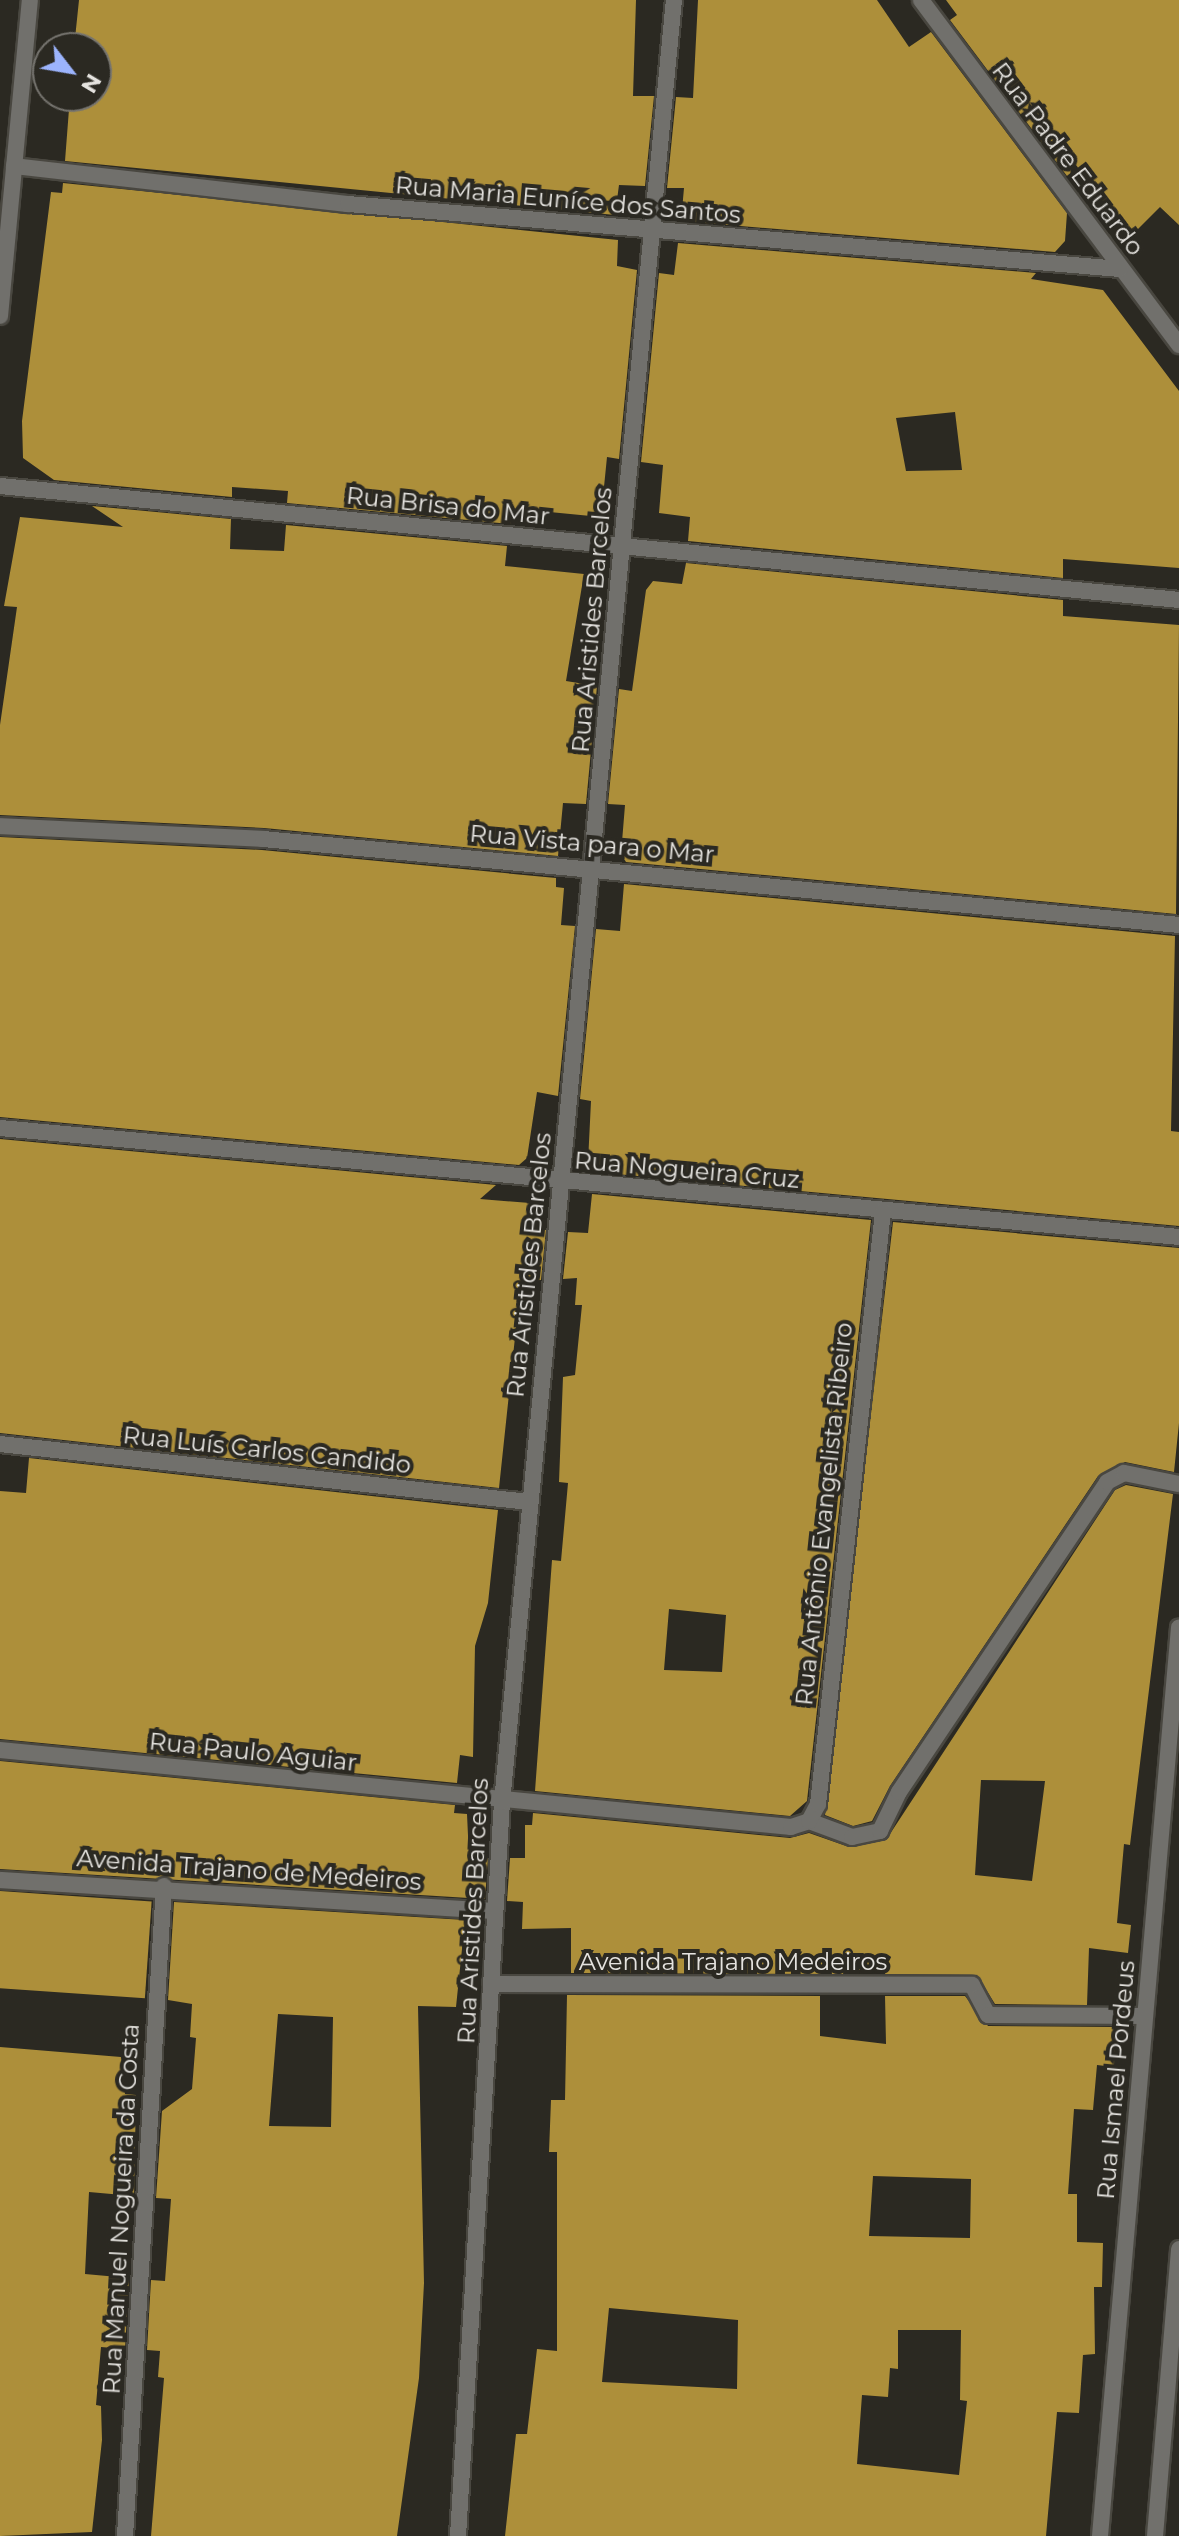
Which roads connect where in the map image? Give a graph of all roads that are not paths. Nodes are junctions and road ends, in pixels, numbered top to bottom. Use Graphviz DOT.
graph roads {
  1 [pos="30,0"];
  2 [pos="674,0"];
  3 [pos="921,0"];
  4 [pos="14,166"];
  5 [pos="650,232"];
  6 [pos="1120,269"];
  7 [pos="0,316"];
  8 [pos="1179,345"];
  9 [pos="0,486"];
  10 [pos="623,547"];
  11 [pos="1179,600"];
  12 [pos="0,826"];
  13 [pos="592,867"];
  14 [pos="1179,925"];
  15 [pos="0,1128"];
  16 [pos="561,1184"];
  17 [pos="883,1211"];
  18 [pos="1179,1237"];
  19 [pos="0,1444"];
  20 [pos="1179,1484"];
  21 [pos="529,1502"];
  22 [pos="1179,1627"];
  23 [pos="0,1750"];
  24 [pos="502,1802"];
  25 [pos="809,1821"];
  26 [pos="0,1880"];
  27 [pos="164,1886"];
  28 [pos="494,1911"];
  29 [pos="494,1984"];
  30 [pos="1145,2016"];
  31 [pos="1179,2249"];
  32 [pos="125,2536"];
  33 [pos="458,2536"];
  34 [pos="1100,2536"];
  35 [pos="1155,2536"];
  1 -- 4 [label="street"];
  2 -- 5 [label="street, Rua Aristides Barcelos"];
  3 -- 6 [label="street, Rua Padre Eduardo"];
  4 -- 5 [label="street, Rua Maria Euníce dos Santos"];
  4 -- 7 [label="street"];
  5 -- 6 [label="street, Rua Maria Euníce dos Santos"];
  5 -- 10 [label="street, Rua Aristides Barcelos"];
  6 -- 8 [label="street, Rua Padre Eduardo"];
  9 -- 10 [label="street, Rua Brisa do Mar"];
  10 -- 11 [label="street, Rua Brisa do Mar"];
  10 -- 13 [label="street, Rua Aristides Barcelos"];
  12 -- 13 [label="street, Rua Vista para o Mar"];
  13 -- 14 [label="street, Rua Vista para o Mar"];
  13 -- 16 [label="street, Rua Aristides Barcelos"];
  15 -- 16 [label="street, Rua Nogueira Cruz"];
  16 -- 17 [label="street, Rua Nogueira Cruz"];
  16 -- 21 [label="street, Rua Aristides Barcelos"];
  17 -- 18 [label="street, Rua Nogueira Cruz"];
  17 -- 25 [label="street, Rua Antônio Evangelista Ribeiro"];
  19 -- 21 [label="street, Rua Luís Carlos Candido"];
  20 -- 25 [label="street"];
  21 -- 24 [label="street, Rua Aristides Barcelos"];
  22 -- 30 [label="street, Rua Ismael Pordeus"];
  23 -- 24 [label="street, Rua Paulo Aguiar"];
  24 -- 25 [label="street, Rua Paulo Aguiar"];
  24 -- 28 [label="street, Rua Aristides Barcelos"];
  26 -- 27 [label="street, Avenida Trajano de Medeiros"];
  27 -- 28 [label="street, Avenida Trajano de Medeiros"];
  27 -- 32 [label="street, Rua Manuel Nogueira da Costa"];
  28 -- 29 [label="street, Rua Aristides Barcelos"];
  29 -- 30 [label="street, Avenida Trajano Medeiros"];
  29 -- 33 [label="street, Rua Aristides Barcelos"];
  30 -- 34 [label="street, Rua Ismael Pordeus"];
  31 -- 35 [label="street"];
}
